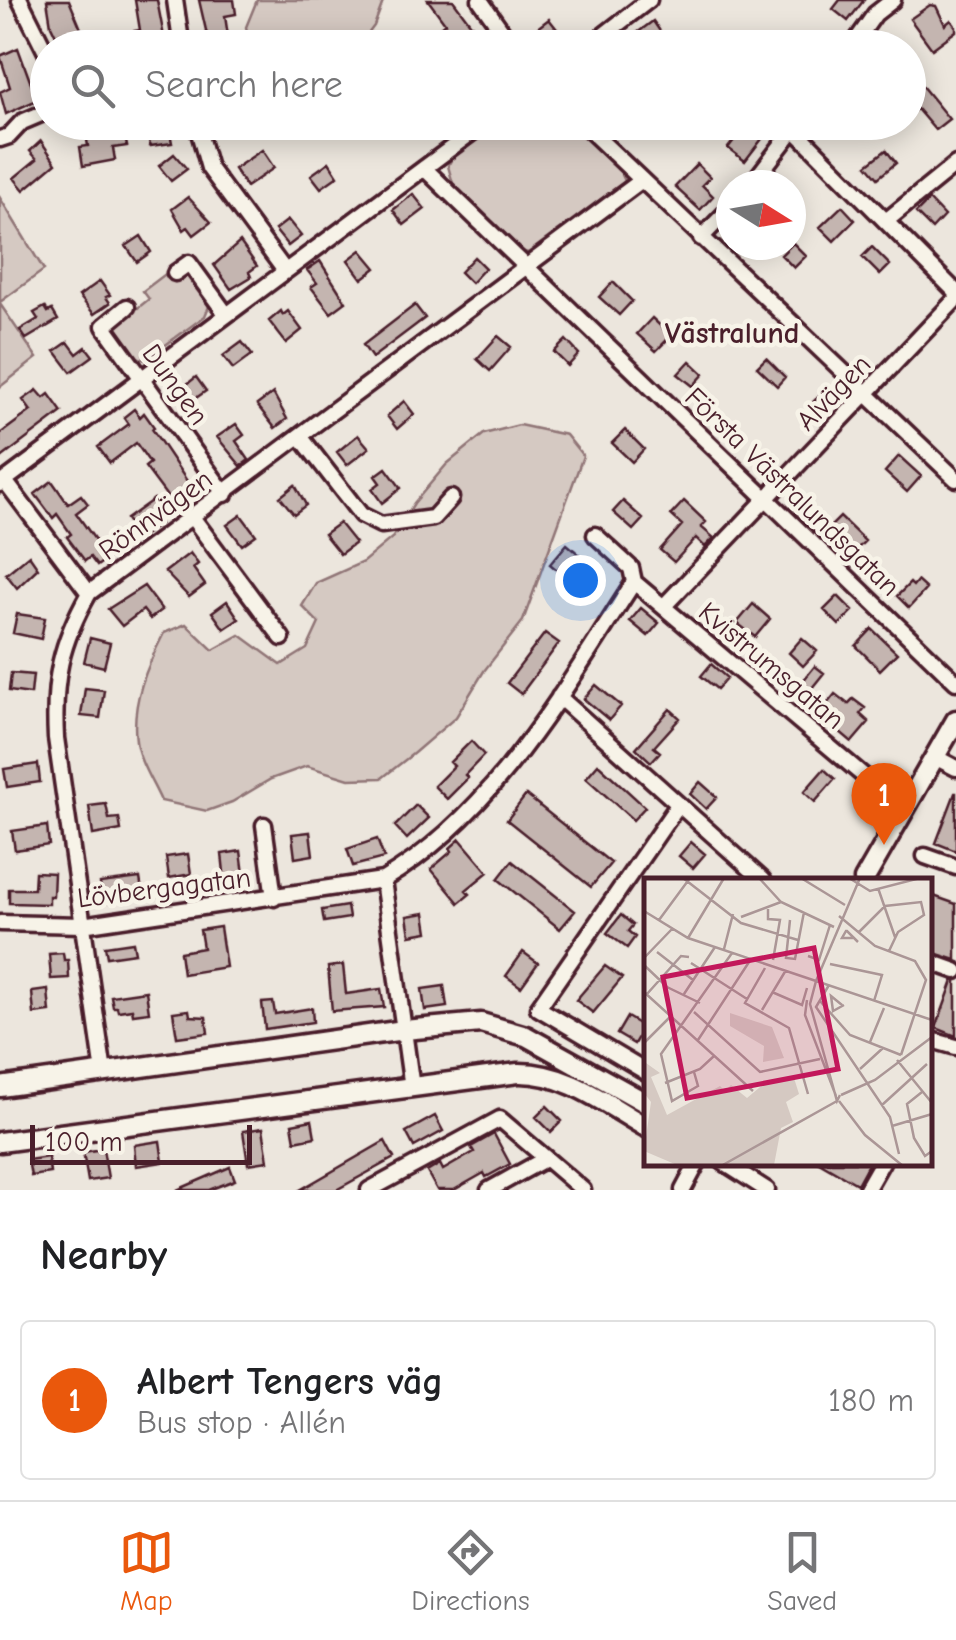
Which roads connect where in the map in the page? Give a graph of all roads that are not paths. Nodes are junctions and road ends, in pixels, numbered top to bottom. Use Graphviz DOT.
graph roads {
  1 [pos="20,0"];
  2 [pos="175,0"];
  3 [pos="480,0"];
  4 [pos="894,0"];
  5 [pos="645,1"];
  6 [pos="35,30"];
  7 [pos="179,30"];
  8 [pos="501,30"];
  9 [pos="609,30"];
  10 [pos="864,30"];
  11 [pos="30,119"];
  12 [pos="0,140"];
  13 [pos="201,140"];
  14 [pos="462,140"];
  15 [pos="601,140"];
  16 [pos="786,140"];
  17 [pos="810,140"];
  18 [pos="956,164"];
  19 [pos="424,168"];
  20 [pos="763,170"];
  21 [pos="642,180"];
  22 [pos="886,221"];
  23 [pos="716,222"];
  24 [pos="701,238"];
  25 [pos="524,267"];
  26 [pos="284,271"];
  27 [pos="175,273"];
  28 [pos="956,295"];
  29 [pos="127,308"];
  30 [pos="226,314"];
  31 [pos="140,378"];
  32 [pos="866,394"];
  33 [pos="300,436"];
  34 [pos="956,479"];
  35 [pos="2,483"];
  36 [pos="225,494"];
  37 [pos="452,498"];
  38 [pos="766,499"];
  39 [pos="192,517"];
  40 [pos="595,535"];
  41 [pos="634,582"];
  42 [pos="89,593"];
  43 [pos="664,606"];
  44 [pos="282,638"];
  45 [pos="956,682"];
  46 [pos="559,697"];
  47 [pos="956,720"];
  48 [pos="935,757"];
  49 [pos="956,768"];
  50 [pos="878,788"];
  51 [pos="678,805"];
  52 [pos="264,825"];
  53 [pos="925,856"];
  54 [pos="956,867"];
  55 [pos="761,878"];
  56 [pos="865,878"];
  57 [pos="384,880"];
  58 [pos="274,898"];
  59 [pos="0,923"];
  60 [pos="82,926"];
  61 [pos="931,962"];
  62 [pos="956,971"];
  63 [pos="404,1030"];
  64 [pos="931,1040"];
  65 [pos="956,1047"];
  66 [pos="644,1071"];
  67 [pos="104,1073"];
  68 [pos="0,1087"];
  69 [pos="412,1088"];
  70 [pos="644,1102"];
  71 [pos="644,1126"];
  72 [pos="0,1142"];
  73 [pos="545,1158"];
  74 [pos="696,1165"];
  75 [pos="728,1165"];
  76 [pos="880,1165"];
  77 [pos="498,1188"];
  78 [pos="368,1190"];
  79 [pos="583,1190"];
  80 [pos="683,1190"];
  81 [pos="767,1190"];
  82 [pos="866,1190"];
  1 -- 6 [label="street"];
  2 -- 7 [label="street"];
  3 -- 8 [label="street"];
  4 -- 10 [label="street"];
  5 -- 9 [label="street"];
  11 -- 12 [label="street"];
  13 -- 26 [label="street"];
  14 -- 19 [label="street"];
  15 -- 21 [label="street"];
  16 -- 20 [label="street"];
  17 -- 22 [label="street"];
  18 -- 22 [label="street"];
  19 -- 25 [label="street, Första Västralundsgatan"];
  19 -- 26 [label="street"];
  21 -- 24 [label="street"];
  21 -- 25 [label="street, Rönnvägen"];
  22 -- 28 [label="street"];
  23 -- 24 [label="street"];
  24 -- 32 [label="street"];
  25 -- 33 [label="street, Rönnvägen"];
  25 -- 38 [label="street, Första Västralundsgatan"];
  26 -- 30 [label="street"];
  27 -- 30 [label="street"];
  28 -- 32 [label="street, Alvägen"];
  29 -- 31 [label="street, Dungen"];
  30 -- 31 [label="street"];
  31 -- 35 [label="street"];
  31 -- 36 [label="street, Dungen"];
  32 -- 34 [label="street"];
  32 -- 38 [label="street, Alvägen"];
  33 -- 36 [label="street, Rönnvägen"];
  33 -- 37 [label="street"];
  35 -- 42 [label="street"];
  36 -- 39 [label="street, Rönnvägen"];
  38 -- 43 [label="street, Alvägen"];
  38 -- 45 [label="street, Första Västralundsgatan"];
  39 -- 42 [label="street, Rönnvägen"];
  39 -- 44 [label="street"];
  40 -- 41 [label="street, Kvistrumsgatan"];
  41 -- 43 [label="street, Kvistrumsgatan"];
  41 -- 46 [label="street, Lövbergagatan"];
  42 -- 60 [label="street, Rönnvägen"];
  43 -- 50 [label="street, Kvistrumsgatan"];
  46 -- 51 [label="street"];
  46 -- 57 [label="street, Lövbergagatan"];
  47 -- 48 [label="main road"];
  48 -- 49 [label="street"];
  48 -- 56 [label="main road"];
  51 -- 55 [label="street"];
  51 -- 66 [label="street"];
  52 -- 58 [label="street, Lövbergagatan"];
  53 -- 54 [label="street"];
  57 -- 58 [label="street, Lövbergagatan"];
  57 -- 63 [label="street"];
  58 -- 60 [label="street, Lövbergagatan"];
  59 -- 60 [label="street, Lövbergagatan"];
  60 -- 67 [label="street, Rönnvägen"];
  61 -- 62 [label="street"];
  63 -- 67 [label="main road"];
  63 -- 69 [label="street"];
  63 -- 70 [label="main road"];
  64 -- 65 [label="street"];
  67 -- 68 [label="main road"];
  69 -- 71 [label="main road"];
  69 -- 72 [label="main road"];
  73 -- 77 [label="street"];
  73 -- 78 [label="street"];
  73 -- 79 [label="street"];
  74 -- 80 [label="street"];
  75 -- 81 [label="street"];
  76 -- 82 [label="street"];
}
